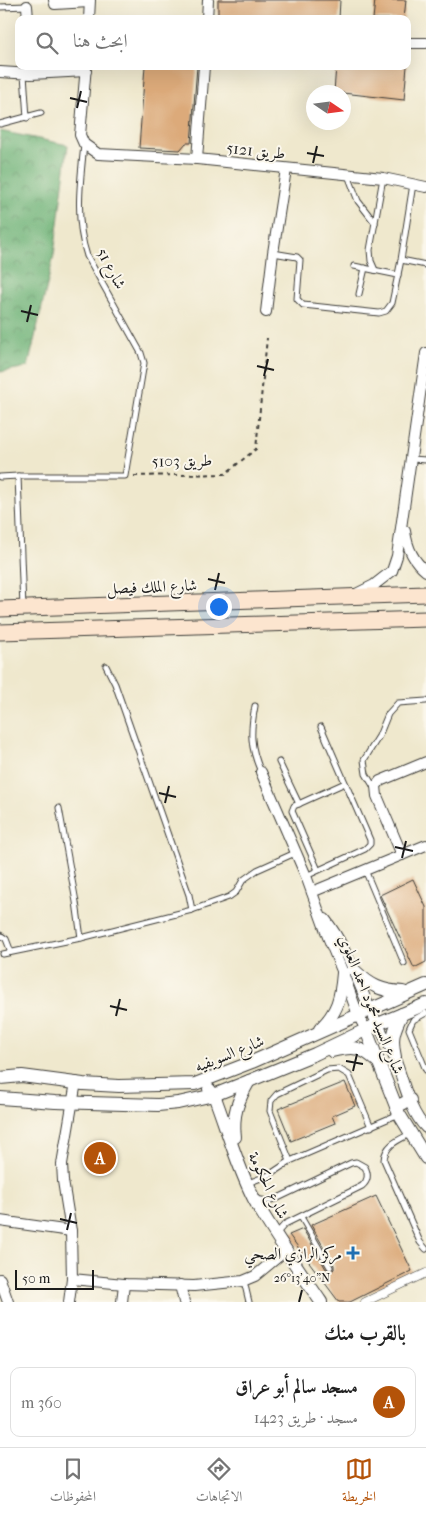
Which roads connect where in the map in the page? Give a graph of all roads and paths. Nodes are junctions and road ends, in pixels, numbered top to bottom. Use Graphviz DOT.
graph roads {
  1 [pos="208,0"];
  2 [pos="89,1"];
  3 [pos="54,2"];
  4 [pos="27,6"];
  5 [pos="0,7"];
  6 [pos="28,15"];
  7 [pos="88,15"];
  8 [pos="207,15"];
  9 [pos="411,42"];
  10 [pos="426,43"];
  11 [pos="47,70"];
  12 [pos="86,70"];
  13 [pos="203,70"];
  14 [pos="28,71"];
  15 [pos="0,72"];
  16 [pos="41,113"];
  17 [pos="27,118"];
  18 [pos="0,124"];
  19 [pos="84,144"];
  20 [pos="197,159"];
  21 [pos="286,169"];
  22 [pos="348,174"];
  23 [pos="383,178"];
  24 [pos="413,184"];
  25 [pos="426,187"];
  26 [pos="375,223"];
  27 [pos="273,253"];
  28 [pos="401,260"];
  29 [pos="426,264"];
  30 [pos="354,266"];
  31 [pos="365,268"];
  32 [pos="375,270"];
  33 [pos="398,275"];
  34 [pos="359,294"];
  35 [pos="266,312"];
  36 [pos="267,338"];
  37 [pos="426,359"];
  38 [pos="412,459"];
  39 [pos="426,460"];
  40 [pos="18,476"];
  41 [pos="125,476"];
  42 [pos="0,478"];
  43 [pos="402,515"];
  44 [pos="426,571"];
  45 [pos="426,594"];
  46 [pos="349,597"];
  47 [pos="23,608"];
  48 [pos="0,609"];
  49 [pos="426,620"];
  50 [pos="0,632"];
  51 [pos="106,666"];
  52 [pos="426,701"];
  53 [pos="255,706"];
  54 [pos="321,726"];
  55 [pos="279,762"];
  56 [pos="426,762"];
  57 [pos="261,772"];
  58 [pos="346,783"];
  59 [pos="375,789"];
  60 [pos="300,804"];
  61 [pos="59,808"];
  62 [pos="426,845"];
  63 [pos="296,853"];
  64 [pos="402,855"];
  65 [pos="318,870"];
  66 [pos="365,870"];
  67 [pos="306,876"];
  68 [pos="312,892"];
  69 [pos="192,910"];
  70 [pos="0,935"];
  71 [pos="81,938"];
  72 [pos="11,952"];
  73 [pos="3,954"];
  74 [pos="404,963"];
  75 [pos="349,972"];
  76 [pos="426,985"];
  77 [pos="406,993"];
  78 [pos="426,1004"];
  79 [pos="370,1010"];
  80 [pos="402,1014"];
  81 [pos="426,1014"];
  82 [pos="358,1015"];
  83 [pos="372,1027"];
  84 [pos="314,1034"];
  85 [pos="315,1054"];
  86 [pos="395,1058"];
  87 [pos="379,1063"];
  88 [pos="426,1070"];
  89 [pos="0,1078"];
  90 [pos="249,1081"];
  91 [pos="76,1082"];
  92 [pos="195,1084"];
  93 [pos="214,1095"];
  94 [pos="0,1098"];
  95 [pos="410,1100"];
  96 [pos="73,1102"];
  97 [pos="398,1110"];
  98 [pos="371,1126"];
  99 [pos="426,1128"];
  100 [pos="410,1134"];
  101 [pos="426,1158"];
  102 [pos="238,1162"];
  103 [pos="290,1162"];
  104 [pos="247,1183"];
  105 [pos="254,1199"];
  106 [pos="301,1217"];
  107 [pos="0,1221"];
  108 [pos="71,1231"];
  109 [pos="276,1236"];
  110 [pos="426,1248"];
  111 [pos="285,1251"];
  112 [pos="330,1267"];
  113 [pos="426,1273"];
  114 [pos="0,1279"];
  115 [pos="72,1279"];
  116 [pos="243,1281"];
  117 [pos="124,1284"];
  118 [pos="180,1285"];
  119 [pos="8,1302"];
  120 [pos="69,1302"];
  121 [pos="122,1302"];
  122 [pos="184,1302"];
  123 [pos="249,1302"];
  124 [pos="321,1302"];
  125 [pos="365,1302"];
  1 -- 8 [label="street"];
  2 -- 3 [label="street"];
  2 -- 7 [label="street"];
  4 -- 5 [label="lane"];
  4 -- 6 [label="street"];
  9 -- 10 [label="street"];
  11 -- 14 [label="street"];
  12 -- 19 [label="street, شارع 51"];
  13 -- 20 [label="street"];
  14 -- 15 [label="street"];
  14 -- 17 [label="lane"];
  16 -- 17 [label="lane"];
  17 -- 18 [label="lane"];
  19 -- 20 [label="street, طريق 5121"];
  19 -- 41 [label="lane, شارع 51"];
  20 -- 21 [label="street, طريق 5121"];
  21 -- 22 [label="street, طريق 5121"];
  21 -- 27 [label="street"];
  22 -- 23 [label="street, طريق 5121"];
  22 -- 26 [label="lane"];
  23 -- 24 [label="street, طريق 5121"];
  23 -- 26 [label="lane"];
  24 -- 25 [label="street, طريق 5121"];
  24 -- 28 [label="lane"];
  26 -- 32 [label="lane"];
  27 -- 33 [label="lane"];
  27 -- 35 [label="street"];
  28 -- 29 [label="lane"];
  28 -- 33 [label="lane"];
  30 -- 31 [label="lane"];
  31 -- 32 [label="lane"];
  31 -- 34 [label="lane"];
  32 -- 33 [label="lane"];
  36 -- 41 [label="path, طريق 5103"];
  37 -- 38 [label="street"];
  38 -- 39 [label="lane"];
  38 -- 43 [label="street"];
  40 -- 41 [label="lane"];
  40 -- 42 [label="lane"];
  40 -- 47 [label="lane"];
  43 -- 44 [label="street"];
  43 -- 46 [label="street"];
  45 -- 46 [label="main road, شارع الملك فيصل"];
  46 -- 47 [label="main road, شارع الملك فيصل"];
  47 -- 48 [label="main road, شارع الملك فيصل"];
  49 -- 50 [label="main road"];
  51 -- 69 [label="lane"];
  52 -- 59 [label="lane"];
  53 -- 57 [label="lane"];
  54 -- 58 [label="lane"];
  55 -- 60 [label="lane"];
  56 -- 59 [label="street"];
  57 -- 63 [label="street, شارع السيد محمود احمد العلوي"];
  58 -- 60 [label="lane"];
  58 -- 65 [label="lane"];
  59 -- 64 [label="street"];
  60 -- 65 [label="lane"];
  61 -- 71 [label="lane"];
  62 -- 64 [label="street"];
  63 -- 67 [label="street, شارع السيد محمود احمد العلوي"];
  63 -- 69 [label="lane"];
  64 -- 66 [label="street"];
  65 -- 67 [label="lane"];
  66 -- 68 [label="street"];
  66 -- 74 [label="lane"];
  67 -- 68 [label="street, شارع السيد محمود احمد العلوي"];
  68 -- 75 [label="street, شارع السيد محمود احمد العلوي"];
  69 -- 71 [label="lane"];
  70 -- 72 [label="lane"];
  71 -- 72 [label="lane"];
  72 -- 73 [label="lane"];
  75 -- 77 [label="street"];
  75 -- 79 [label="street, شارع السيد محمود احمد العلوي"];
  75 -- 82 [label="street, شارع السيد محمود احمد العلوي"];
  75 -- 84 [label="street"];
  76 -- 77 [label="street, شارع السويفيه"];
  77 -- 79 [label="street, شارع السويفيه"];
  78 -- 80 [label="street, شارع السويفيه"];
  79 -- 82 [label="street, شارع السويفيه"];
  79 -- 83 [label="street, شارع السيد محمود احمد العلوي"];
  80 -- 83 [label="street, شارع السويفيه"];
  80 -- 86 [label="street"];
  81 -- 88 [label="lane"];
  82 -- 83 [label="street, شارع السيد محمود احمد العلوي"];
  82 -- 84 [label="street, شارع السويفيه"];
  83 -- 85 [label="street, شارع السويفيه"];
  83 -- 86 [label="street, شارع السيد محمود احمد العلوي"];
  83 -- 87 [label="street, شارع السيد محمود احمد العلوي"];
  84 -- 92 [label="street, شارع السويفيه"];
  85 -- 87 [label="street"];
  85 -- 90 [label="street, شارع السويفيه"];
  86 -- 95 [label="street, شارع السيد محمود احمد العلوي"];
  87 -- 97 [label="street, شارع السيد محمود احمد العلوي"];
  89 -- 91 [label="street, شارع السويفيه"];
  90 -- 93 [label="street, شارع السويفيه"];
  90 -- 102 [label="street"];
  91 -- 92 [label="street, شارع السويفيه"];
  91 -- 96 [label="street"];
  92 -- 93 [label="street"];
  93 -- 96 [label="street, شارع السويفيه"];
  93 -- 102 [label="street, شارع الحكومة"];
  94 -- 96 [label="street, شارع السويفيه"];
  95 -- 97 [label="street"];
  95 -- 99 [label="street, شارع السيد محمود احمد العلوي"];
  96 -- 108 [label="street"];
  97 -- 98 [label="lane"];
  97 -- 100 [label="street, شارع السيد محمود احمد العلوي"];
  98 -- 103 [label="lane"];
  98 -- 103 [label="lane"];
  100 -- 101 [label="street, شارع السيد محمود احمد العلوي"];
  100 -- 110 [label="lane"];
  102 -- 104 [label="street, شارع الحكومة"];
  103 -- 104 [label="lane"];
  104 -- 105 [label="street, شارع الحكومة"];
  105 -- 106 [label="lane"];
  105 -- 109 [label="street, شارع الحكومة"];
  106 -- 109 [label="lane"];
  106 -- 112 [label="lane"];
  107 -- 108 [label="street"];
  108 -- 115 [label="street"];
  109 -- 111 [label="street, شارع الحكومة"];
  111 -- 116 [label="street"];
  111 -- 124 [label="street, شارع الحكومة"];
  113 -- 125 [label="street"];
  114 -- 119 [label="street"];
  115 -- 117 [label="street"];
  115 -- 120 [label="street"];
  116 -- 118 [label="street"];
  116 -- 123 [label="lane"];
  117 -- 118 [label="street"];
  117 -- 121 [label="street"];
  118 -- 122 [label="street"];
}
